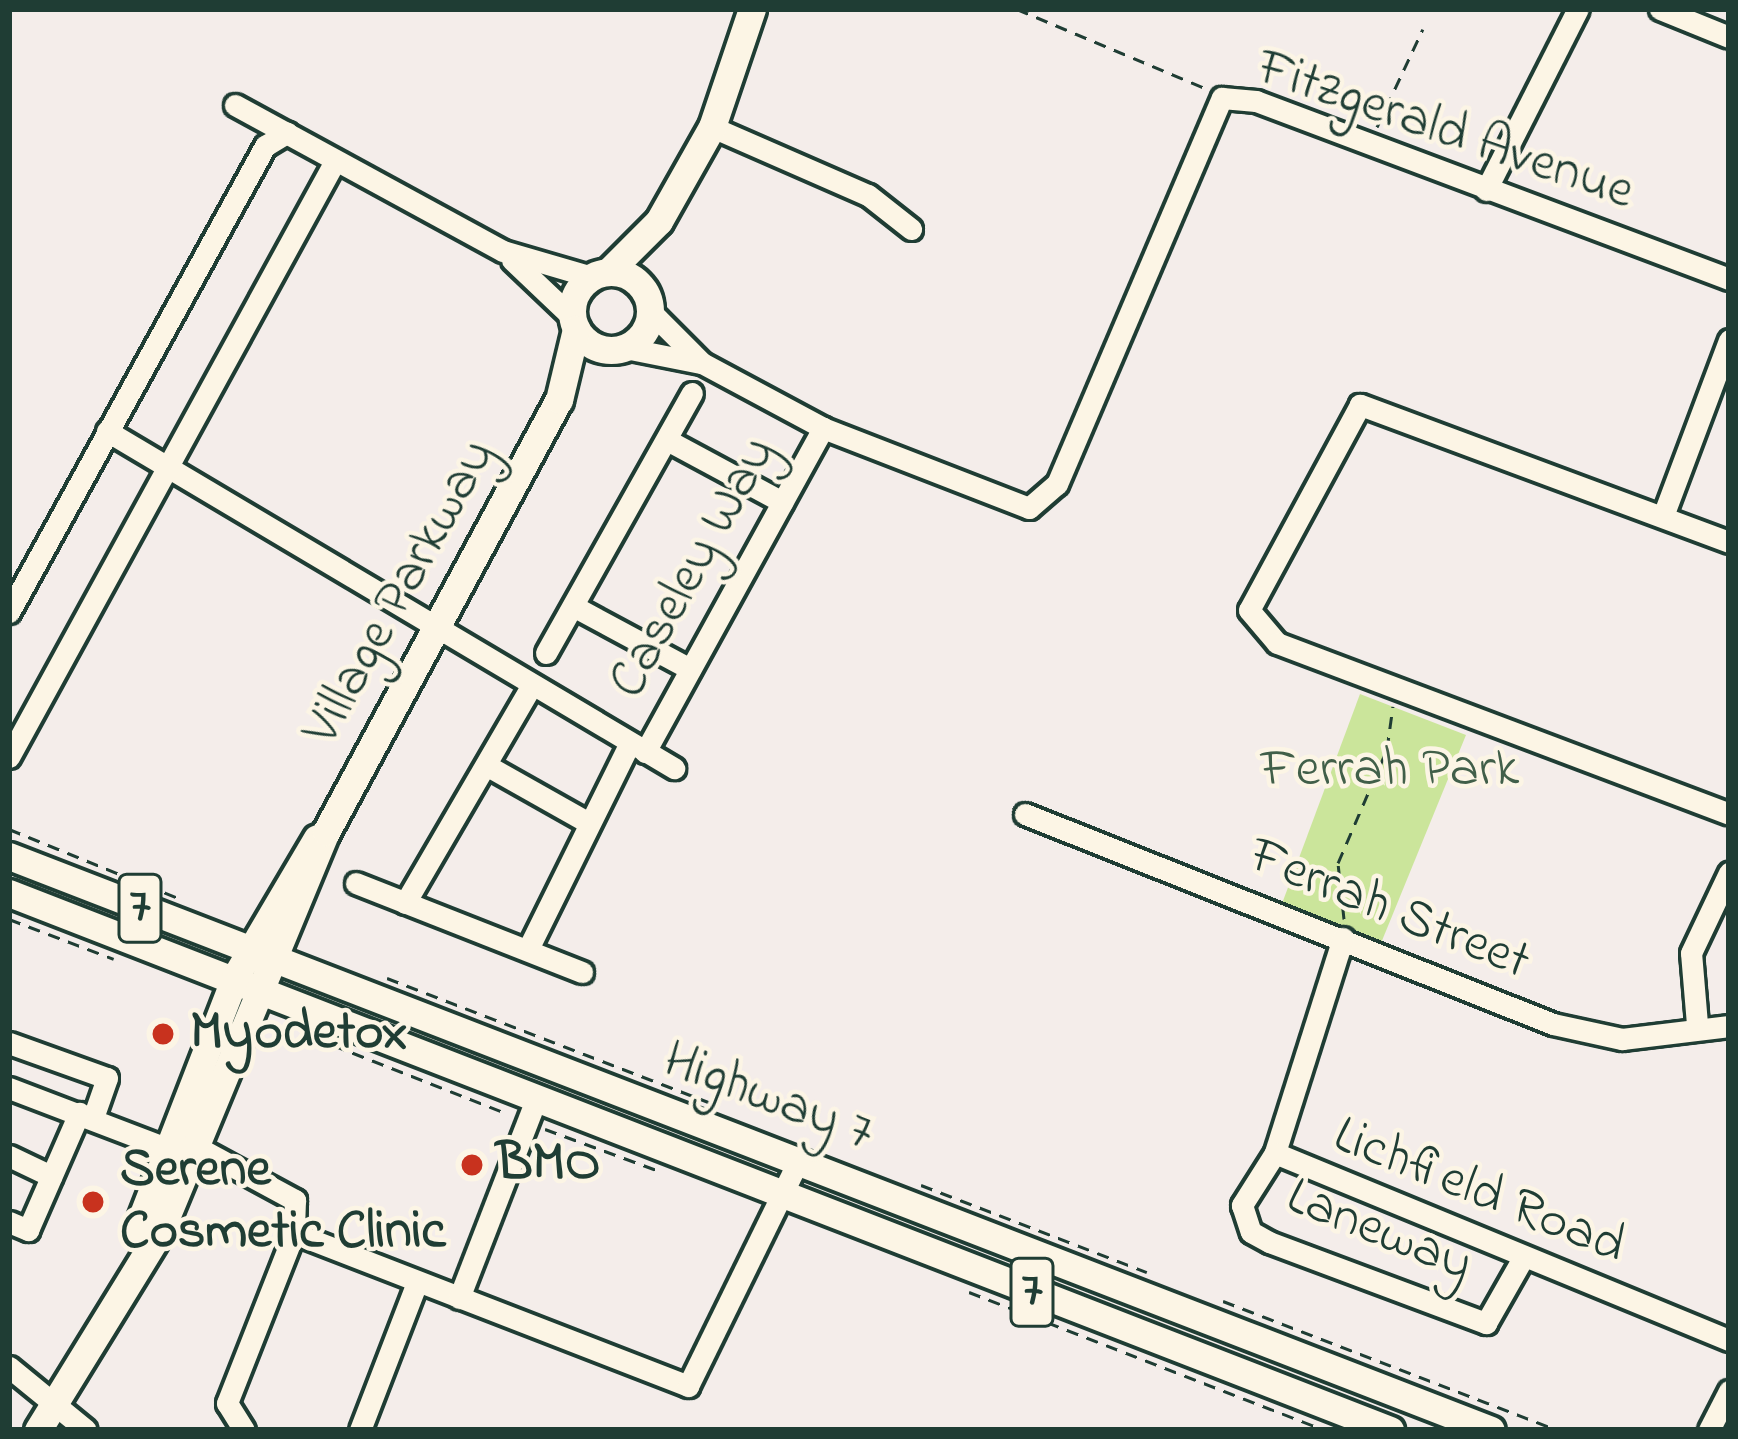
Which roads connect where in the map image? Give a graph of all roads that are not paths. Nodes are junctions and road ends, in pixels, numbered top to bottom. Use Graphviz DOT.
graph roads {
  1 [pos="752,9"];
  2 [pos="1578,9"];
  3 [pos="1660,9"];
  4 [pos="1729,37"];
  5 [pos="235,105"];
  6 [pos="712,127"];
  7 [pos="287,133"];
  8 [pos="335,161"];
  9 [pos="1486,190"];
  10 [pos="659,221"];
  11 [pos="911,229"];
  12 [pos="503,251"];
  13 [pos="600,274"];
  14 [pos="1729,279"];
  15 [pos="648,302"];
  16 [pos="574,323"];
  17 [pos="1729,340"];
  18 [pos="618,350"];
  19 [pos="702,363"];
  20 [pos="692,393"];
  21 [pos="560,400"];
  22 [pos="823,428"];
  23 [pos="107,431"];
  24 [pos="667,440"];
  25 [pos="168,473"];
  26 [pos="782,502"];
  27 [pos="1663,516"];
  28 [pos="1729,542"];
  29 [pos="573,606"];
  30 [pos="9,612"];
  31 [pos="439,630"];
  32 [pos="546,653"];
  33 [pos="690,669"];
  34 [pos="530,688"];
  35 [pos="638,747"];
  36 [pos="9,757"];
  37 [pos="485,766"];
  38 [pos="674,768"];
  39 [pos="1024,814"];
  40 [pos="1729,814"];
  41 [pos="587,823"];
  42 [pos="9,856"];
  43 [pos="1729,874"];
  44 [pos="356,883"];
  45 [pos="9,893"];
  46 [pos="405,902"];
  47 [pos="1343,938"];
  48 [pos="528,949"];
  49 [pos="259,954"];
  50 [pos="582,972"];
  51 [pos="248,983"];
  52 [pos="1697,1024"];
  53 [pos="1729,1025"];
  54 [pos="9,1043"];
  55 [pos="9,1088"];
  56 [pos="524,1108"];
  57 [pos="86,1116"];
  58 [pos="182,1147"];
  59 [pos="1275,1153"];
  60 [pos="9,1156"];
  61 [pos="798,1161"];
  62 [pos="52,1176"];
  63 [pos="779,1191"];
  64 [pos="9,1222"];
  65 [pos="294,1233"];
  66 [pos="1523,1258"];
  67 [pos="417,1282"];
  68 [pos="458,1298"];
  69 [pos="1729,1340"];
  70 [pos="9,1367"];
  71 [pos="1729,1391"];
  72 [pos="56,1404"];
  73 [pos="38,1430"];
  74 [pos="86,1430"];
  75 [pos="244,1430"];
  76 [pos="360,1430"];
  77 [pos="1390,1430"];
  78 [pos="1490,1430"];
  79 [pos="1709,1430"];
  1 -- 6 [label="main road"];
  2 -- 9 [label="street"];
  3 -- 4 [label="street"];
  5 -- 7 [label="street"];
  6 -- 10 [label="main road"];
  6 -- 11 [label="street"];
  7 -- 8 [label="street"];
  7 -- 23 [label="street"];
  8 -- 12 [label="street"];
  8 -- 25 [label="street"];
  9 -- 14 [label="street, Fitzgerald Avenue"];
  9 -- 22 [label="street, Fitzgerald Avenue"];
  10 -- 13 [label="main road"];
  10 -- 15 [label="main road"];
  12 -- 13 [label="street"];
  12 -- 16 [label="street"];
  13 -- 15 [label="main road"];
  13 -- 16 [label="main road, Village Parkway"];
  15 -- 18 [label="main road, Village Parkway"];
  15 -- 19 [label="street, Fitzgerald Avenue"];
  16 -- 18 [label="main road"];
  16 -- 21 [label="main road, Village Parkway"];
  17 -- 27 [label="street"];
  18 -- 19 [label="street, Fitzgerald Avenue"];
  18 -- 21 [label="main road, Village Parkway"];
  19 -- 22 [label="street, Fitzgerald Avenue"];
  20 -- 24 [label="street"];
  21 -- 31 [label="main road, Village Parkway"];
  22 -- 26 [label="street, Caseley Way"];
  23 -- 25 [label="street"];
  23 -- 30 [label="street"];
  24 -- 26 [label="street"];
  24 -- 29 [label="street"];
  25 -- 31 [label="street"];
  25 -- 36 [label="street"];
  26 -- 33 [label="street, Caseley Way"];
  27 -- 28 [label="street"];
  27 -- 40 [label="street"];
  29 -- 32 [label="street"];
  29 -- 33 [label="street"];
  31 -- 34 [label="street"];
  31 -- 49 [label="main road, Village Parkway"];
  33 -- 35 [label="street, Caseley Way"];
  34 -- 35 [label="street"];
  34 -- 37 [label="street"];
  35 -- 38 [label="street"];
  35 -- 41 [label="street, Caseley Way"];
  37 -- 41 [label="street"];
  37 -- 46 [label="street"];
  39 -- 47 [label="street, Ferrah Street"];
  41 -- 48 [label="street, Caseley Way"];
  42 -- 49 [label="main road, Highway 7 / 7"];
  43 -- 52 [label="street"];
  44 -- 46 [label="street"];
  45 -- 51 [label="main road, Highway 7 / 7"];
  46 -- 48 [label="street"];
  47 -- 52 [label="street, Ferrah Street"];
  47 -- 59 [label="street, Lichfield Road"];
  48 -- 50 [label="street"];
  49 -- 51 [label="main road, Village Parkway"];
  49 -- 61 [label="main road, Highway 7 / 7"];
  51 -- 56 [label="main road, Highway 7 / 7"];
  51 -- 58 [label="main road, Village Parkway"];
  52 -- 53 [label="street, Ferrah Street"];
  54 -- 57 [label="street"];
  55 -- 57 [label="street"];
  56 -- 63 [label="main road, Highway 7 / 7"];
  56 -- 68 [label="street"];
  57 -- 58 [label="street"];
  57 -- 62 [label="street"];
  58 -- 65 [label="street"];
  58 -- 72 [label="main road, Village Parkway"];
  59 -- 66 [label="street, Lichfield Road"];
  59 -- 66 [label="street, Laneway"];
  60 -- 62 [label="street"];
  61 -- 63 [label="street"];
  61 -- 78 [label="main road, Highway 7 / 7"];
  62 -- 64 [label="street"];
  63 -- 68 [label="street"];
  63 -- 77 [label="main road, Highway 7 / 7"];
  65 -- 67 [label="street"];
  65 -- 75 [label="street"];
  66 -- 69 [label="street, Lichfield Road"];
  67 -- 68 [label="street"];
  67 -- 76 [label="street"];
  70 -- 72 [label="street"];
  71 -- 79 [label="street"];
  72 -- 73 [label="main road, Village Parkway"];
  72 -- 74 [label="street"];
}
